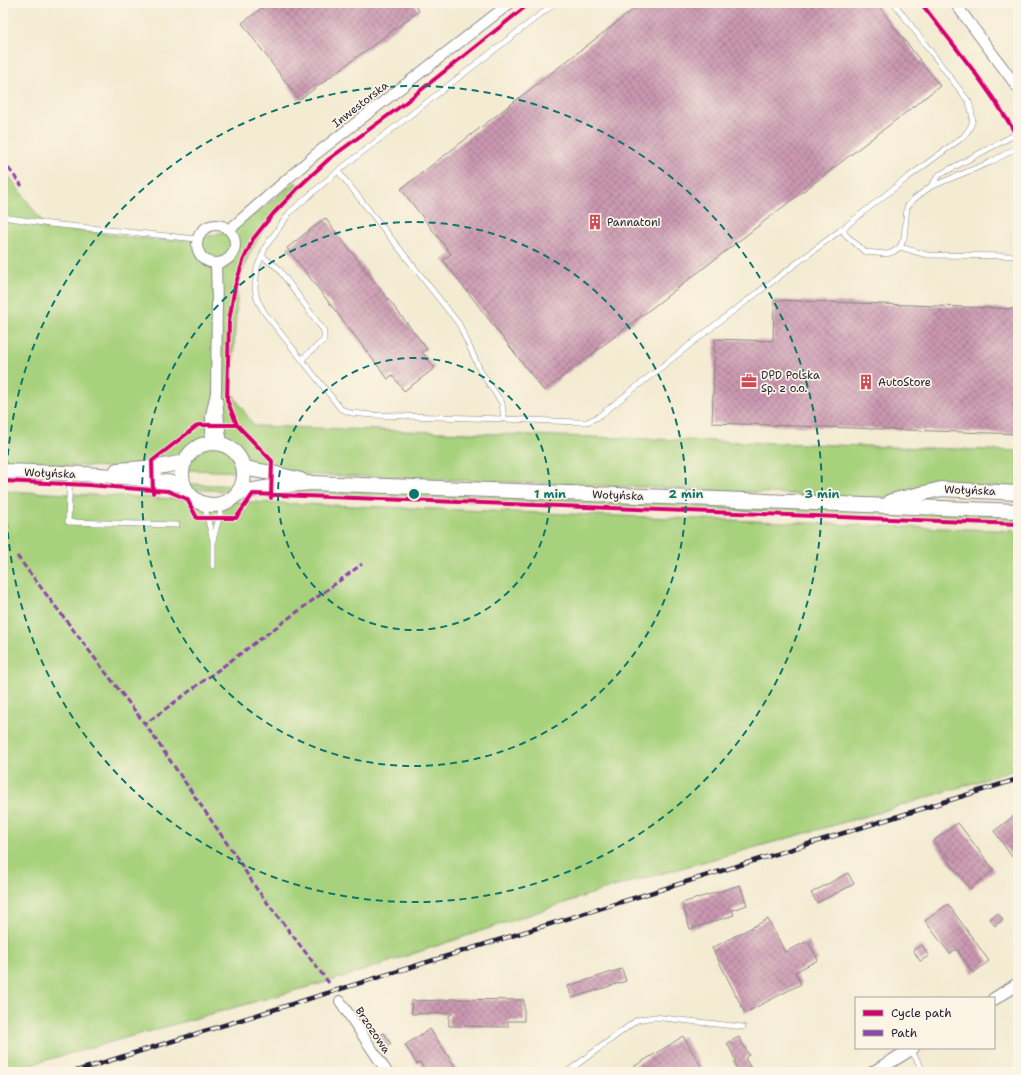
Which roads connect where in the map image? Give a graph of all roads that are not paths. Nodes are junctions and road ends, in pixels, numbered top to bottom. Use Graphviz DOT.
graph roads {
  1 [pos="510,3"];
  2 [pos="555,3"];
  3 [pos="894,3"];
  4 [pos="954,3"];
  5 [pos="1018,88"];
  6 [pos="1018,133"];
  7 [pos="1018,147"];
  8 [pos="338,171"];
  9 [pos="930,187"];
  10 [pos="3,217"];
  11 [pos="842,229"];
  12 [pos="229,230"];
  13 [pos="197,239"];
  14 [pos="900,247"];
  15 [pos="262,256"];
  16 [pos="1018,256"];
  17 [pos="216,263"];
  18 [pos="302,359"];
  19 [pos="216,393"];
  20 [pos="504,419"];
  21 [pos="208,443"];
  22 [pos="223,445"];
  23 [pos="185,462"];
  24 [pos="243,467"];
  25 [pos="3,471"];
  26 [pos="70,473"];
  27 [pos="98,474"];
  28 [pos="312,483"];
  29 [pos="184,485"];
  30 [pos="1018,493"];
  31 [pos="237,494"];
  32 [pos="223,503"];
  33 [pos="204,504"];
  34 [pos="877,505"];
  35 [pos="1018,511"];
  36 [pos="177,525"];
  37 [pos="213,541"];
  38 [pos="213,566"];
  39 [pos="1018,984"];
  40 [pos="995,998"];
  41 [pos="340,1001"];
  42 [pos="743,1027"];
  43 [pos="912,1049"];
  44 [pos="387,1072"];
  45 [pos="567,1072"];
  46 [pos="874,1072"];
  47 [pos="924,1072"];
  1 -- 12 [label="street, Inwestorska"];
  2 -- 8 [label="lane"];
  3 -- 11 [label="lane"];
  4 -- 5 [label="street"];
  6 -- 9 [label="lane"];
  7 -- 9 [label="lane"];
  8 -- 15 [label="lane"];
  8 -- 20 [label="lane"];
  9 -- 14 [label="lane"];
  10 -- 13 [label="lane"];
  11 -- 14 [label="lane"];
  11 -- 20 [label="lane"];
  12 -- 13 [label="street"];
  12 -- 17 [label="street"];
  13 -- 17 [label="street"];
  14 -- 16 [label="lane"];
  15 -- 18 [label="lane"];
  15 -- 18 [label="lane"];
  17 -- 19 [label="street"];
  18 -- 20 [label="lane"];
  19 -- 21 [label="street"];
  19 -- 22 [label="street"];
  21 -- 22 [label="main road"];
  21 -- 23 [label="main road"];
  22 -- 24 [label="main road"];
  23 -- 27 [label="main road, Wołyńska"];
  23 -- 29 [label="main road"];
  24 -- 28 [label="main road, Wołyńska"];
  24 -- 31 [label="main road"];
  25 -- 26 [label="main road, Wołyńska"];
  26 -- 27 [label="main road, Wołyńska"];
  26 -- 36 [label="lane"];
  27 -- 29 [label="main road, Wołyńska"];
  28 -- 31 [label="main road, Wołyńska"];
  28 -- 34 [label="main road, Wołyńska"];
  29 -- 33 [label="main road"];
  30 -- 34 [label="main road, Wołyńska"];
  31 -- 32 [label="main road"];
  32 -- 33 [label="main road"];
  32 -- 37 [label="lane"];
  33 -- 37 [label="lane"];
  34 -- 35 [label="main road, Wołyńska"];
  37 -- 38 [label="lane"];
  39 -- 40 [label="street"];
  41 -- 44 [label="street, Brzozowa"];
  42 -- 45 [label="lane"];
  43 -- 46 [label="street"];
  43 -- 47 [label="lane"];
}
